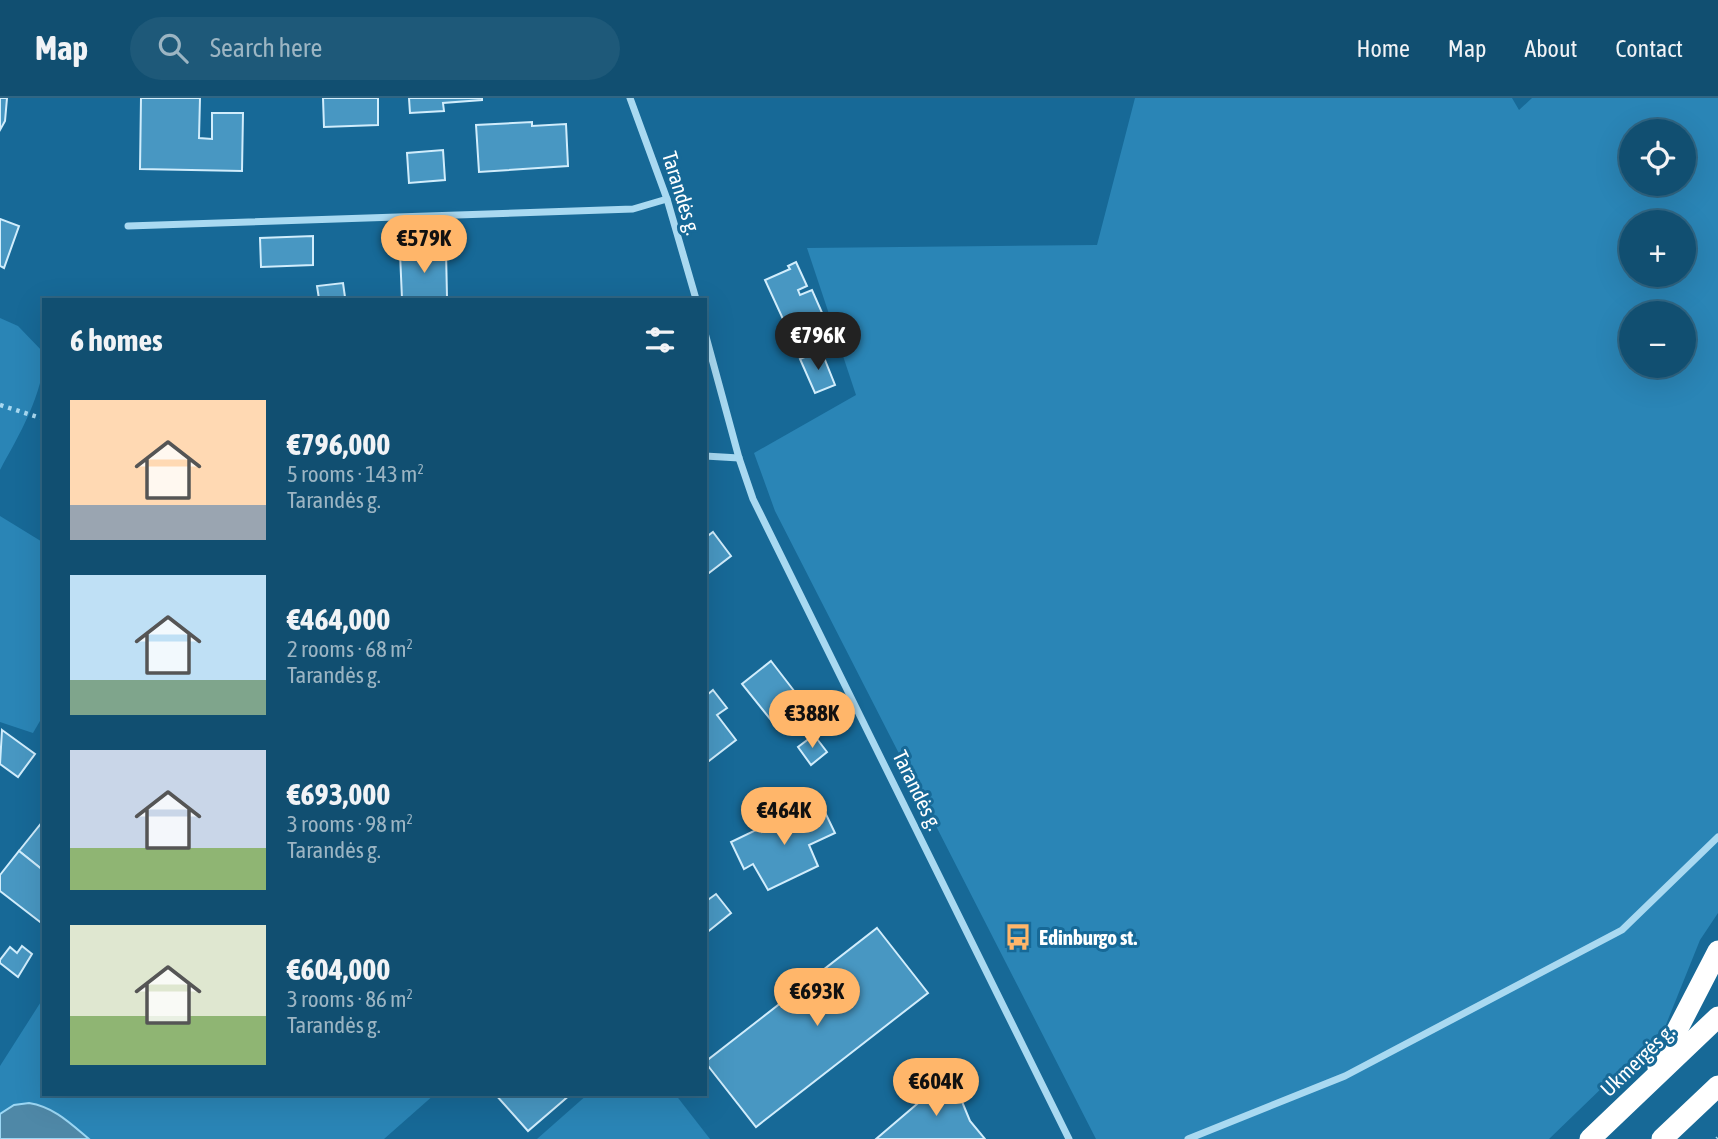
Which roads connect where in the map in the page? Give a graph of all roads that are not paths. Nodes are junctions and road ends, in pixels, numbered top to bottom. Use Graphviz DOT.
graph roads {
  1 [pos="631,98"];
  2 [pos="667,199"];
  3 [pos="128,226"];
  4 [pos="696,298"];
  5 [pos="707,340"];
  6 [pos="707,456"];
  7 [pos="739,458"];
  8 [pos="1718,837"];
  9 [pos="1718,951"];
  10 [pos="1718,1017"];
  11 [pos="1651,1081"];
  12 [pos="1718,1086"];
  13 [pos="1069,1139"];
  14 [pos="1188,1139"];
  15 [pos="1590,1139"];
  16 [pos="1662,1139"];
  1 -- 2 [label="street, Tarandės g."];
  2 -- 3 [label="street"];
  2 -- 4 [label="street, Tarandės g."];
  5 -- 7 [label="street, Tarandės g."];
  6 -- 7 [label="street"];
  7 -- 13 [label="street, Tarandės g."];
  8 -- 14 [label="street"];
  9 -- 11 [label="highway"];
  10 -- 11 [label="highway, Ukmergės g."];
  11 -- 15 [label="highway, Ukmergės g."];
  12 -- 16 [label="highway"];
}
